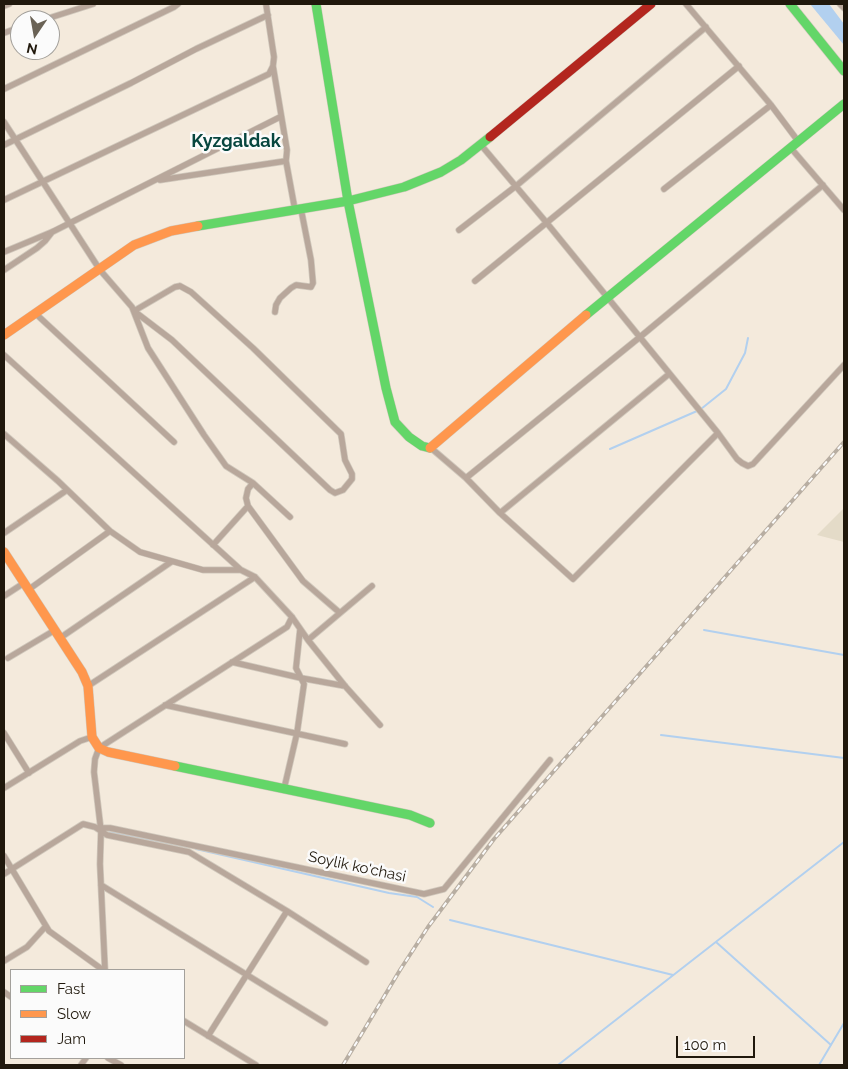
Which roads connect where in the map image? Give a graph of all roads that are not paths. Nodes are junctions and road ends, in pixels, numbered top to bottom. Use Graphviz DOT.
graph roads {
  1 [pos="9,4"];
  2 [pos="93,4"];
  3 [pos="178,4"];
  4 [pos="266,4"];
  5 [pos="316,4"];
  6 [pos="651,4"];
  7 [pos="686,4"];
  8 [pos="790,4"];
  9 [pos="840,4"];
  10 [pos="4,6"];
  11 [pos="844,8"];
  12 [pos="60,15"];
  13 [pos="268,15"];
  14 [pos="706,27"];
  15 [pos="273,66"];
  16 [pos="739,66"];
  17 [pos="844,71"];
  18 [pos="4,90"];
  19 [pos="844,104"];
  20 [pos="771,105"];
  21 [pos="280,117"];
  22 [pos="4,122"];
  23 [pos="15,140"];
  24 [pos="798,141"];
  25 [pos="4,145"];
  26 [pos="481,145"];
  27 [pos="790,147"];
  28 [pos="286,161"];
  29 [pos="156,180"];
  30 [pos="41,182"];
  31 [pos="824,185"];
  32 [pos="516,186"];
  33 [pos="664,189"];
  34 [pos="4,200"];
  35 [pos="348,200"];
  36 [pos="298,209"];
  37 [pos="844,210"];
  38 [pos="546,222"];
  39 [pos="68,223"];
  40 [pos="459,230"];
  41 [pos="52,232"];
  42 [pos="4,252"];
  43 [pos="4,270"];
  44 [pos="100,270"];
  45 [pos="475,281"];
  46 [pos="608,298"];
  47 [pos="134,311"];
  48 [pos="275,312"];
  49 [pos="36,314"];
  50 [pos="4,335"];
  51 [pos="640,337"];
  52 [pos="4,355"];
  53 [pos="844,365"];
  54 [pos="670,374"];
  55 [pos="718,433"];
  56 [pos="4,434"];
  57 [pos="174,442"];
  58 [pos="431,448"];
  59 [pos="466,478"];
  60 [pos="253,483"];
  61 [pos="67,490"];
  62 [pos="248,506"];
  63 [pos="500,513"];
  64 [pos="290,517"];
  65 [pos="110,531"];
  66 [pos="4,533"];
  67 [pos="213,545"];
  68 [pos="4,552"];
  69 [pos="171,562"];
  70 [pos="241,570"];
  71 [pos="255,577"];
  72 [pos="26,586"];
  73 [pos="372,586"];
  74 [pos="4,596"];
  75 [pos="340,613"];
  76 [pos="292,618"];
  77 [pos="300,630"];
  78 [pos="57,634"];
  79 [pos="308,640"];
  80 [pos="8,658"];
  81 [pos="232,662"];
  82 [pos="302,678"];
  83 [pos="88,686"];
  84 [pos="345,686"];
  85 [pos="165,705"];
  86 [pos="380,726"];
  87 [pos="4,733"];
  88 [pos="297,733"];
  89 [pos="92,737"];
  90 [pos="345,744"];
  91 [pos="99,748"];
  92 [pos="550,760"];
  93 [pos="29,773"];
  94 [pos="4,788"];
  95 [pos="284,789"];
  96 [pos="430,823"];
  97 [pos="101,830"];
  98 [pos="191,846"];
  99 [pos="189,852"];
  100 [pos="4,856"];
  101 [pos="12,868"];
  102 [pos="4,874"];
  103 [pos="101,885"];
  104 [pos="287,911"];
  105 [pos="46,926"];
  106 [pos="4,960"];
  107 [pos="366,962"];
  108 [pos="103,969"];
  109 [pos="104,969"];
  110 [pos="247,975"];
  111 [pos="185,1022"];
  112 [pos="325,1023"];
  113 [pos="208,1036"];
  114 [pos="110,1059"];
  115 [pos="121,1065"];
  116 [pos="256,1065"];
  1 -- 10 [label="street"];
  2 -- 12 [label="street"];
  3 -- 18 [label="street"];
  4 -- 13 [label="street"];
  5 -- 35 [label="street"];
  6 -- 26 [label="street"];
  7 -- 14 [label="street"];
  8 -- 17 [label="street"];
  9 -- 11 [label="street"];
  13 -- 15 [label="street"];
  13 -- 23 [label="street"];
  14 -- 16 [label="street"];
  14 -- 32 [label="street"];
  15 -- 21 [label="street"];
  15 -- 30 [label="street"];
  16 -- 20 [label="street"];
  16 -- 38 [label="street"];
  19 -- 24 [label="street"];
  20 -- 24 [label="street"];
  20 -- 33 [label="street"];
  21 -- 28 [label="street"];
  21 -- 29 [label="street"];
  22 -- 23 [label="street"];
  23 -- 25 [label="street"];
  23 -- 30 [label="street"];
  24 -- 27 [label="street"];
  26 -- 32 [label="street"];
  26 -- 35 [label="street"];
  27 -- 31 [label="street"];
  27 -- 46 [label="street"];
  28 -- 29 [label="street"];
  28 -- 36 [label="street"];
  29 -- 39 [label="street"];
  30 -- 34 [label="street"];
  30 -- 39 [label="street"];
  31 -- 37 [label="street"];
  31 -- 51 [label="street"];
  32 -- 38 [label="street"];
  32 -- 40 [label="street"];
  35 -- 36 [label="street"];
  35 -- 58 [label="street"];
  36 -- 44 [label="street"];
  36 -- 48 [label="street"];
  38 -- 45 [label="street"];
  38 -- 46 [label="street"];
  39 -- 41 [label="street"];
  39 -- 44 [label="street"];
  41 -- 42 [label="street"];
  41 -- 43 [label="street"];
  44 -- 47 [label="street"];
  44 -- 49 [label="street"];
  46 -- 51 [label="street"];
  46 -- 58 [label="street"];
  47 -- 47 [label="street"];
  47 -- 60 [label="street"];
  49 -- 50 [label="street"];
  49 -- 57 [label="street"];
  51 -- 54 [label="street"];
  51 -- 59 [label="street"];
  52 -- 67 [label="street"];
  53 -- 55 [label="street"];
  54 -- 55 [label="street"];
  54 -- 63 [label="street"];
  55 -- 63 [label="street"];
  56 -- 61 [label="street"];
  58 -- 59 [label="street"];
  59 -- 63 [label="street"];
  60 -- 62 [label="street"];
  60 -- 64 [label="street"];
  61 -- 65 [label="street"];
  61 -- 66 [label="street"];
  62 -- 67 [label="street"];
  62 -- 75 [label="street"];
  65 -- 69 [label="street"];
  65 -- 72 [label="street"];
  67 -- 70 [label="street"];
  68 -- 72 [label="street"];
  69 -- 70 [label="street"];
  69 -- 78 [label="street"];
  70 -- 71 [label="street"];
  71 -- 76 [label="street"];
  71 -- 83 [label="street"];
  72 -- 74 [label="street"];
  72 -- 78 [label="street"];
  73 -- 75 [label="street"];
  75 -- 79 [label="street"];
  76 -- 77 [label="street"];
  76 -- 81 [label="street"];
  77 -- 79 [label="street"];
  77 -- 82 [label="street"];
  78 -- 80 [label="street"];
  78 -- 83 [label="street"];
  79 -- 84 [label="street"];
  81 -- 82 [label="street"];
  81 -- 85 [label="street"];
  82 -- 84 [label="street"];
  82 -- 88 [label="street"];
  83 -- 89 [label="street"];
  84 -- 86 [label="street"];
  85 -- 88 [label="street"];
  85 -- 91 [label="street"];
  87 -- 93 [label="street"];
  88 -- 90 [label="street"];
  88 -- 95 [label="street"];
  89 -- 91 [label="street"];
  89 -- 93 [label="street"];
  91 -- 95 [label="street"];
  91 -- 97 [label="street"];
  92 -- 98 [label="street, Soylik ko'chasi"];
  93 -- 94 [label="street"];
  95 -- 96 [label="street"];
  97 -- 98 [label="street, Soylik ko'chasi"];
  97 -- 99 [label="street"];
  97 -- 101 [label="street"];
  97 -- 103 [label="street"];
  98 -- 99 [label="street"];
  99 -- 104 [label="street"];
  100 -- 101 [label="street"];
  101 -- 102 [label="street"];
  101 -- 105 [label="street"];
  103 -- 109 [label="street"];
  103 -- 110 [label="street"];
  104 -- 107 [label="street"];
  104 -- 110 [label="street"];
  105 -- 106 [label="street"];
  105 -- 108 [label="street"];
  110 -- 112 [label="street"];
  110 -- 113 [label="street"];
  111 -- 113 [label="street"];
  113 -- 116 [label="street"];
  114 -- 115 [label="street"];
}
